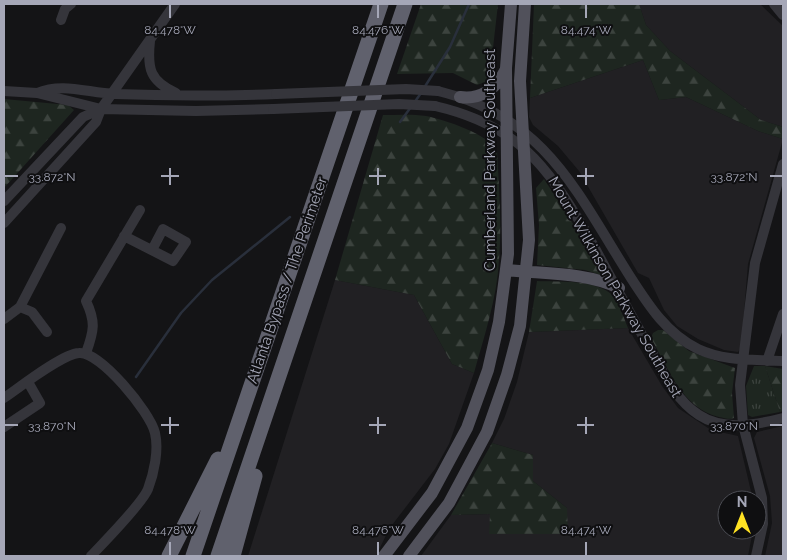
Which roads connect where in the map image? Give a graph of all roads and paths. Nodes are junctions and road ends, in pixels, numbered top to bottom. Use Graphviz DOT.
graph roads {
  1 [pos="71,4"];
  2 [pos="175,4"];
  3 [pos="381,4"];
  4 [pos="405,4"];
  5 [pos="511,4"];
  6 [pos="525,4"];
  7 [pos="774,4"];
  8 [pos="783,14"];
  9 [pos="61,20"];
  10 [pos="150,38"];
  11 [pos="506,68"];
  12 [pos="4,91"];
  13 [pos="37,93"];
  14 [pos="111,94"];
  15 [pos="182,96"];
  16 [pos="460,97"];
  17 [pos="101,108"];
  18 [pos="506,118"];
  19 [pos="522,129"];
  20 [pos="506,135"];
  21 [pos="523,147"];
  22 [pos="783,164"];
  23 [pos="780,185"];
  24 [pos="4,201"];
  25 [pos="140,210"];
  26 [pos="4,223"];
  27 [pos="61,228"];
  28 [pos="124,236"];
  29 [pos="152,250"];
  30 [pos="507,270"];
  31 [pos="527,272"];
  32 [pos="618,288"];
  33 [pos="20,307"];
  34 [pos="783,314"];
  35 [pos="4,319"];
  36 [pos="47,332"];
  37 [pos="86,353"];
  38 [pos="744,360"];
  39 [pos="767,361"];
  40 [pos="783,361"];
  41 [pos="283,366"];
  42 [pos="28,382"];
  43 [pos="4,398"];
  44 [pos="244,406"];
  45 [pos="783,418"];
  46 [pos="743,425"];
  47 [pos="4,427"];
  48 [pos="91,556"];
  49 [pos="170,556"];
  50 [pos="193,556"];
  51 [pos="218,556"];
  52 [pos="233,556"];
  53 [pos="384,556"];
  54 [pos="409,556"];
  55 [pos="756,556"];
  1 -- 9 [label="street"];
  2 -- 10 [label="street"];
  3 -- 44 [label="highway, Atlanta Bypass / The Perimeter"];
  4 -- 41 [label="highway, Atlanta Bypass / The Perimeter"];
  5 -- 11 [label="main road, Cumberland Parkway Southeast"];
  6 -- 19 [label="main road, Cumberland Parkway Southeast"];
  7 -- 8 [label="street"];
  10 -- 14 [label="street"];
  10 -- 15 [label="street"];
  11 -- 16 [label="main road"];
  11 -- 18 [label="main road, Cumberland Parkway Southeast"];
  12 -- 13 [label="street"];
  13 -- 14 [label="street, Mount Wilkinson Parkway Southeast"];
  13 -- 17 [label="street, Mount Wilkinson Parkway Southeast"];
  14 -- 15 [label="street, Mount Wilkinson Parkway Southeast"];
  14 -- 17 [label="street"];
  15 -- 16 [label="street, Mount Wilkinson Parkway Southeast, bridge"];
  16 -- 18 [label="street, Mount Wilkinson Parkway Southeast"];
  17 -- 20 [label="street, Mount Wilkinson Parkway Southeast, bridge"];
  17 -- 24 [label="street"];
  17 -- 26 [label="street"];
  18 -- 19 [label="street, Mount Wilkinson Parkway Southeast"];
  18 -- 20 [label="main road, Cumberland Parkway Southeast"];
  19 -- 21 [label="main road, Cumberland Parkway Southeast"];
  19 -- 38 [label="street, Mount Wilkinson Parkway Southeast"];
  20 -- 21 [label="street, Mount Wilkinson Parkway Southeast"];
  20 -- 30 [label="main road, Cumberland Parkway Southeast"];
  21 -- 31 [label="main road, Cumberland Parkway Southeast"];
  21 -- 32 [label="street, Mount Wilkinson Parkway Southeast"];
  22 -- 23 [label="street"];
  23 -- 38 [label="street"];
  25 -- 28 [label="street"];
  27 -- 33 [label="street"];
  28 -- 29 [label="street"];
  28 -- 37 [label="street"];
  30 -- 31 [label="main road"];
  30 -- 53 [label="main road, Cumberland Parkway Southeast"];
  31 -- 32 [label="main road"];
  31 -- 54 [label="main road, Cumberland Parkway Southeast"];
  32 -- 46 [label="street, Mount Wilkinson Parkway Southeast"];
  33 -- 35 [label="street"];
  33 -- 36 [label="street"];
  34 -- 39 [label="street"];
  37 -- 42 [label="street"];
  37 -- 48 [label="street"];
  38 -- 39 [label="street, Mount Wilkinson Parkway Southeast"];
  38 -- 46 [label="street"];
  39 -- 40 [label="street, Mount Wilkinson Parkway Southeast"];
  41 -- 51 [label="highway, Atlanta Bypass / The Perimeter"];
  41 -- 52 [label="highway"];
  42 -- 43 [label="street"];
  42 -- 47 [label="street"];
  44 -- 49 [label="highway"];
  44 -- 50 [label="highway, Atlanta Bypass / The Perimeter"];
  45 -- 46 [label="street, Mount Wilkinson Parkway Southeast"];
  46 -- 55 [label="street"];
}
